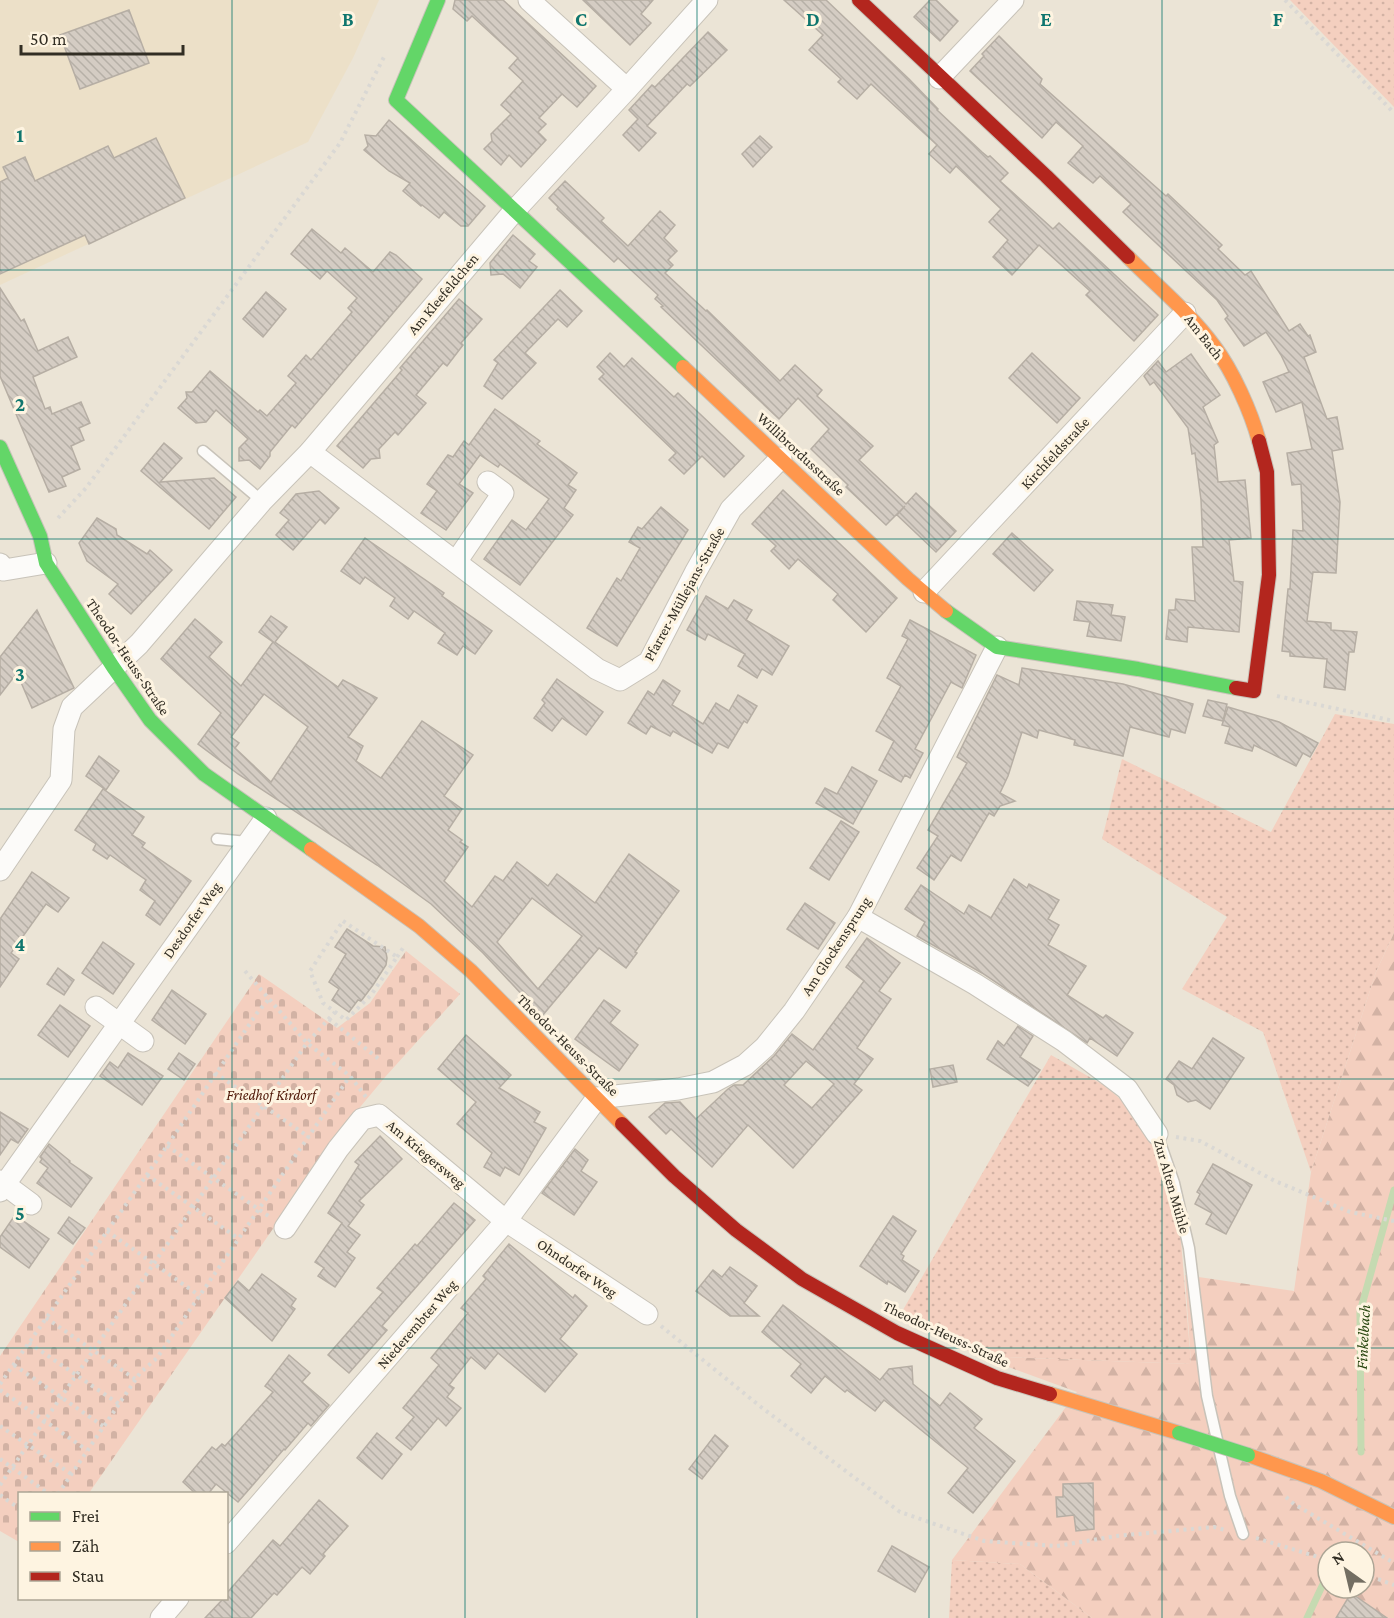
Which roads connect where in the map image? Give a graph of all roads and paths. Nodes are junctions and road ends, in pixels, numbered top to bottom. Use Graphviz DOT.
graph roads {
  1 [pos="438,0"];
  2 [pos="529,0"];
  3 [pos="707,0"];
  4 [pos="859,0"];
  5 [pos="1013,0"];
  6 [pos="1285,0"];
  7 [pos="388,49"];
  8 [pos="939,78"];
  9 [pos="627,89"];
  10 [pos="1394,112"];
  11 [pos="515,210"];
  12 [pos="1185,313"];
  13 [pos="0,447"];
  14 [pos="203,451"];
  15 [pos="310,452"];
  16 [pos="781,458"];
  17 [pos="503,493"];
  18 [pos="262,501"];
  19 [pos="40,536"];
  20 [pos="456,562"];
  21 [pos="46,563"];
  22 [pos="1,570"];
  23 [pos="924,592"];
  24 [pos="997,647"];
  25 [pos="113,667"];
  26 [pos="1254,691"];
  27 [pos="1394,721"];
  28 [pos="266,818"];
  29 [pos="218,839"];
  30 [pos="247,842"];
  31 [pos="0,870"];
  32 [pos="858,917"];
  33 [pos="245,971"];
  34 [pos="269,999"];
  35 [pos="96,1007"];
  36 [pos="335,1012"];
  37 [pos="329,1019"];
  38 [pos="119,1024"];
  39 [pos="143,1041"];
  40 [pos="307,1043"];
  41 [pos="380,1059"];
  42 [pos="215,1073"];
  43 [pos="350,1076"];
  44 [pos="597,1098"];
  45 [pos="263,1106"];
  46 [pos="379,1115"];
  47 [pos="1157,1134"];
  48 [pos="309,1137"];
  49 [pos="167,1146"];
  50 [pos="147,1175"];
  51 [pos="213,1179"];
  52 [pos="2,1185"];
  53 [pos="31,1204"];
  54 [pos="193,1207"];
  55 [pos="259,1210"];
  56 [pos="507,1221"];
  57 [pos="1394,1221"];
  58 [pos="285,1228"];
  59 [pos="108,1231"];
  60 [pos="239,1239"];
  61 [pos="154,1263"];
  62 [pos="200,1296"];
  63 [pos="647,1314"];
  64 [pos="46,1318"];
  65 [pos="29,1343"];
  66 [pos="93,1350"];
  67 [pos="14,1365"];
  68 [pos="76,1375"];
  69 [pos="135,1379"];
  70 [pos="0,1384"];
  71 [pos="0,1390"];
  72 [pos="60,1397"];
  73 [pos="118,1404"];
  74 [pos="44,1421"];
  75 [pos="0,1425"];
  76 [pos="103,1426"];
  77 [pos="28,1445"];
  78 [pos="87,1450"];
  79 [pos="0,1459"];
  80 [pos="1276,1465"];
  81 [pos="12,1468"];
  82 [pos="71,1474"];
  83 [pos="0,1485"];
  84 [pos="46,1492"];
  85 [pos="59,1492"];
  86 [pos="0,1495"];
  87 [pos="18,1508"];
  88 [pos="1394,1517"];
  89 [pos="1243,1534"];
  90 [pos="228,1541"];
  91 [pos="1316,1556"];
  92 [pos="1394,1563"];
  93 [pos="1376,1578"];
  94 [pos="1394,1585"];
  95 [pos="177,1600"];
  96 [pos="161,1618"];
  1 -- 11 [label="street, Willibrordusstraße"];
  2 -- 9 [label="street"];
  3 -- 9 [label="street, Am Kleefeldchen"];
  4 -- 8 [label="street, Am Bach"];
  5 -- 8 [label="street"];
  6 -- 10 [label="path"];
  7 -- 19 [label="path"];
  8 -- 12 [label="street, Am Bach"];
  9 -- 11 [label="street, Am Kleefeldchen"];
  11 -- 15 [label="street, Am Kleefeldchen"];
  11 -- 16 [label="street, Willibrordusstraße"];
  12 -- 23 [label="street, Kirchfeldstraße"];
  12 -- 26 [label="street, Am Bach"];
  13 -- 19 [label="street, Theodor-Heuss-Straße"];
  14 -- 18 [label="lane"];
  15 -- 18 [label="street, Am Kleefeldchen"];
  15 -- 20 [label="street, Pfarrer-Müllejans-Straße"];
  16 -- 20 [label="street, Pfarrer-Müllejans-Straße"];
  16 -- 23 [label="street, Willibrordusstraße"];
  17 -- 20 [label="street"];
  18 -- 25 [label="street, Am Kleefeldchen"];
  19 -- 21 [label="street, Theodor-Heuss-Straße"];
  21 -- 22 [label="street"];
  21 -- 25 [label="street, Theodor-Heuss-Straße"];
  23 -- 24 [label="street, Willibrordusstraße"];
  24 -- 26 [label="street, Willibrordusstraße"];
  24 -- 32 [label="street, Am Glockensprung"];
  25 -- 28 [label="street, Theodor-Heuss-Straße"];
  25 -- 31 [label="street, Am Kleefeldchen"];
  26 -- 27 [label="path"];
  28 -- 30 [label="street, Desdorfer Weg"];
  28 -- 44 [label="street, Theodor-Heuss-Straße"];
  29 -- 30 [label="lane"];
  30 -- 38 [label="street, Desdorfer Weg"];
  32 -- 44 [label="street, Am Glockensprung"];
  32 -- 47 [label="street, Zur Alten Mühle"];
  33 -- 34 [label="path"];
  34 -- 40 [label="path"];
  34 -- 42 [label="path"];
  35 -- 38 [label="street"];
  36 -- 36 [label="path"];
  36 -- 37 [label="path"];
  37 -- 40 [label="path"];
  37 -- 41 [label="path"];
  38 -- 39 [label="street"];
  38 -- 52 [label="street, Desdorfer Weg"];
  40 -- 43 [label="path"];
  40 -- 45 [label="path"];
  42 -- 45 [label="path"];
  42 -- 49 [label="path"];
  43 -- 46 [label="path"];
  43 -- 48 [label="path"];
  44 -- 56 [label="street, Niederembter Weg"];
  44 -- 80 [label="street, Theodor-Heuss-Straße, bridge"];
  45 -- 48 [label="path"];
  45 -- 51 [label="path"];
  46 -- 56 [label="street, Am Kriegersweg"];
  46 -- 58 [label="street, Am Kriegersweg"];
  47 -- 57 [label="path"];
  47 -- 89 [label="lane, Zur Alten Mühle"];
  48 -- 55 [label="path"];
  49 -- 50 [label="path"];
  49 -- 51 [label="path"];
  50 -- 54 [label="path"];
  50 -- 59 [label="path"];
  51 -- 54 [label="path"];
  51 -- 55 [label="path"];
  52 -- 53 [label="street, Desdorfer Weg"];
  54 -- 60 [label="path"];
  54 -- 61 [label="path"];
  55 -- 60 [label="path"];
  56 -- 63 [label="street, Ohndorfer Weg"];
  56 -- 90 [label="street, Niederembter Weg"];
  59 -- 61 [label="path"];
  59 -- 64 [label="path"];
  60 -- 62 [label="path"];
  61 -- 62 [label="path"];
  61 -- 66 [label="path"];
  62 -- 69 [label="path"];
  63 -- 89 [label="path"];
  64 -- 65 [label="path"];
  64 -- 66 [label="path"];
  65 -- 67 [label="path"];
  65 -- 68 [label="path"];
  66 -- 68 [label="path"];
  66 -- 69 [label="path"];
  67 -- 70 [label="path"];
  67 -- 72 [label="path"];
  68 -- 72 [label="path"];
  68 -- 73 [label="path"];
  69 -- 73 [label="path"];
  71 -- 74 [label="path"];
  72 -- 74 [label="path"];
  72 -- 76 [label="path"];
  73 -- 76 [label="path"];
  74 -- 77 [label="path"];
  74 -- 78 [label="path"];
  75 -- 77 [label="path"];
  76 -- 78 [label="path"];
  77 -- 81 [label="path"];
  77 -- 82 [label="path"];
  78 -- 82 [label="path"];
  79 -- 81 [label="path"];
  80 -- 88 [label="street, Theodor-Heuss-Straße"];
  80 -- 92 [label="path"];
  81 -- 83 [label="path"];
  81 -- 84 [label="path"];
  82 -- 85 [label="path"];
  86 -- 87 [label="path"];
  89 -- 91 [label="path"];
  93 -- 94 [label="path"];
  95 -- 96 [label="street"];
}
